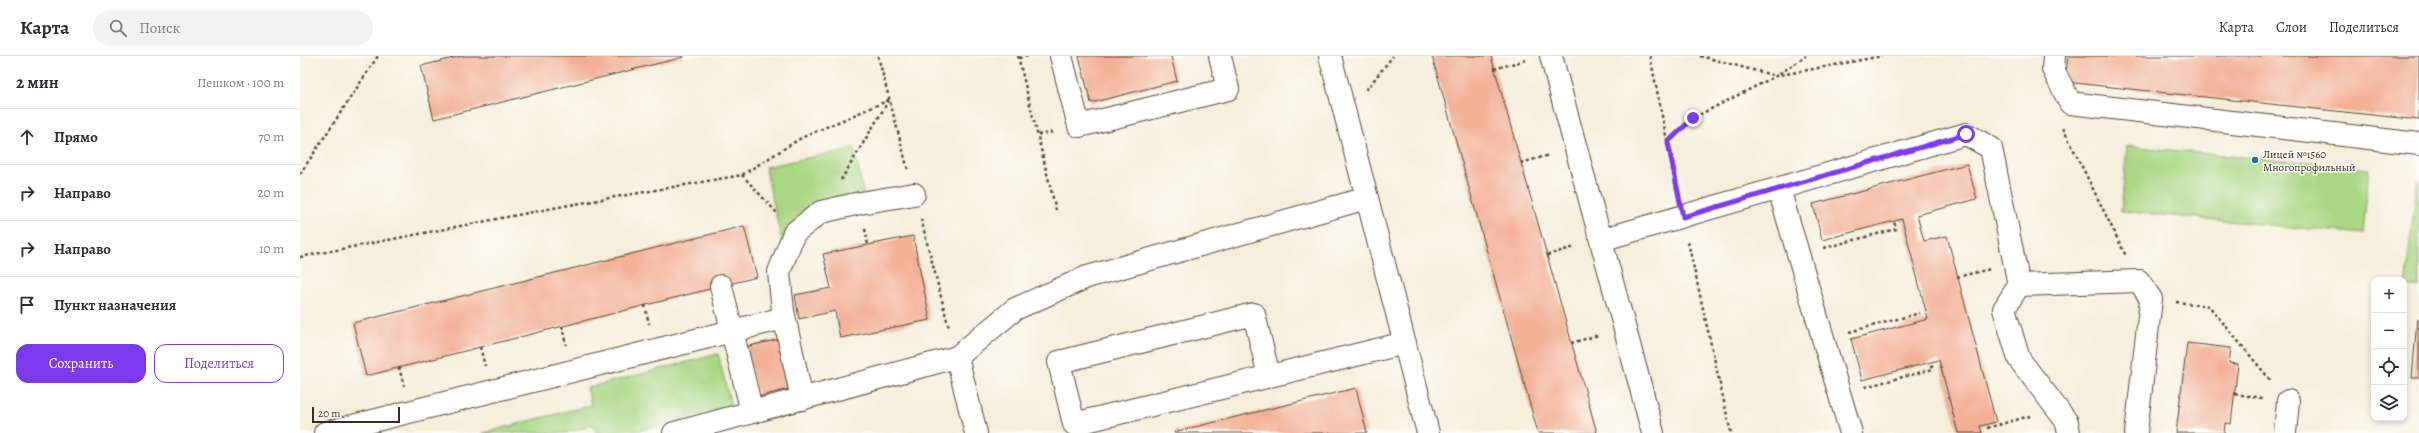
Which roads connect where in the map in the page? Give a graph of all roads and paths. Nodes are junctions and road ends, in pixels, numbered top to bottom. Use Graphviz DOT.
graph roads {
  1 [pos="378,56"];
  2 [pos="1028,56"];
  3 [pos="1061,56"];
  4 [pos="1220,56"];
  5 [pos="1330,56"];
  6 [pos="1393,56"];
  7 [pos="1551,56"];
  8 [pos="1650,56"];
  9 [pos="1700,56"];
  10 [pos="1806,56"];
  11 [pos="1882,56"];
  12 [pos="2054,56"];
  13 [pos="1018,57"];
  14 [pos="1528,60"];
  15 [pos="1494,69"];
  16 [pos="1776,76"];
  17 [pos="1346,117"];
  18 [pos="2062,126"];
  19 [pos="1668,142"];
  20 [pos="2419,144"];
  21 [pos="1576,148"];
  22 [pos="1521,163"];
  23 [pos="300,174"];
  24 [pos="742,175"];
  25 [pos="1779,189"];
  26 [pos="914,194"];
  27 [pos="1367,198"];
  28 [pos="1056,210"];
  29 [pos="821,212"];
  30 [pos="1683,217"];
  31 [pos="1894,221"];
  32 [pos="794,233"];
  33 [pos="1601,240"];
  34 [pos="1798,254"];
  35 [pos="300,257"];
  36 [pos="2014,262"];
  37 [pos="1957,277"];
  38 [pos="2139,281"];
  39 [pos="2019,285"];
  40 [pos="721,286"];
  41 [pos="2152,299"];
  42 [pos="1920,313"];
  43 [pos="784,318"];
  44 [pos="732,331"];
  45 [pos="1823,338"];
  46 [pos="1405,343"];
  47 [pos="957,358"];
  48 [pos="1931,362"];
  49 [pos="1269,376"];
  50 [pos="1840,393"];
  51 [pos="2235,394"];
  52 [pos="802,399"];
  53 [pos="2288,401"];
  54 [pos="2057,409"];
  55 [pos="752,412"];
  56 [pos="1987,428"];
  57 [pos="325,433"];
  58 [pos="674,433"];
  59 [pos="976,433"];
  60 [pos="1428,433"];
  61 [pos="1653,433"];
  62 [pos="1731,433"];
  63 [pos="1851,433"];
  64 [pos="2069,433"];
  65 [pos="2136,433"];
  66 [pos="2285,433"];
  1 -- 23 [label="path"];
  2 -- 13 [label="path"];
  3 -- 4 [label="lane"];
  5 -- 17 [label="lane"];
  6 -- 17 [label="path"];
  7 -- 21 [label="lane"];
  8 -- 19 [label="path"];
  9 -- 16 [label="path"];
  10 -- 16 [label="path"];
  11 -- 16 [label="path"];
  12 -- 20 [label="lane"];
  13 -- 28 [label="path"];
  14 -- 15 [label="path"];
  16 -- 19 [label="path"];
  17 -- 27 [label="lane"];
  18 -- 38 [label="path"];
  19 -- 30 [label="path"];
  21 -- 22 [label="path"];
  21 -- 33 [label="lane"];
  24 -- 29 [label="path"];
  24 -- 32 [label="path"];
  24 -- 35 [label="path"];
  25 -- 30 [label="lane"];
  25 -- 34 [label="lane"];
  25 -- 36 [label="lane"];
  26 -- 29 [label="lane"];
  27 -- 46 [label="lane"];
  27 -- 47 [label="lane"];
  29 -- 32 [label="lane"];
  30 -- 33 [label="lane"];
  30 -- 62 [label="path"];
  31 -- 34 [label="path"];
  32 -- 43 [label="lane"];
  33 -- 61 [label="lane"];
  34 -- 45 [label="lane"];
  36 -- 37 [label="path"];
  36 -- 39 [label="lane"];
  38 -- 39 [label="lane"];
  38 -- 41 [label="lane"];
  39 -- 54 [label="lane"];
  40 -- 44 [label="lane"];
  41 -- 53 [label="path"];
  41 -- 65 [label="lane"];
  42 -- 45 [label="path"];
  43 -- 44 [label="lane"];
  43 -- 52 [label="lane"];
  44 -- 55 [label="lane"];
  44 -- 57 [label="lane"];
  45 -- 50 [label="lane"];
  46 -- 49 [label="lane"];
  46 -- 60 [label="lane"];
  47 -- 52 [label="lane"];
  47 -- 59 [label="lane"];
  48 -- 50 [label="path"];
  49 -- 49 [label="lane"];
  50 -- 63 [label="lane"];
  51 -- 53 [label="path"];
  52 -- 55 [label="lane"];
  53 -- 66 [label="lane"];
  54 -- 56 [label="path"];
  54 -- 64 [label="lane"];
  55 -- 58 [label="lane"];
}
